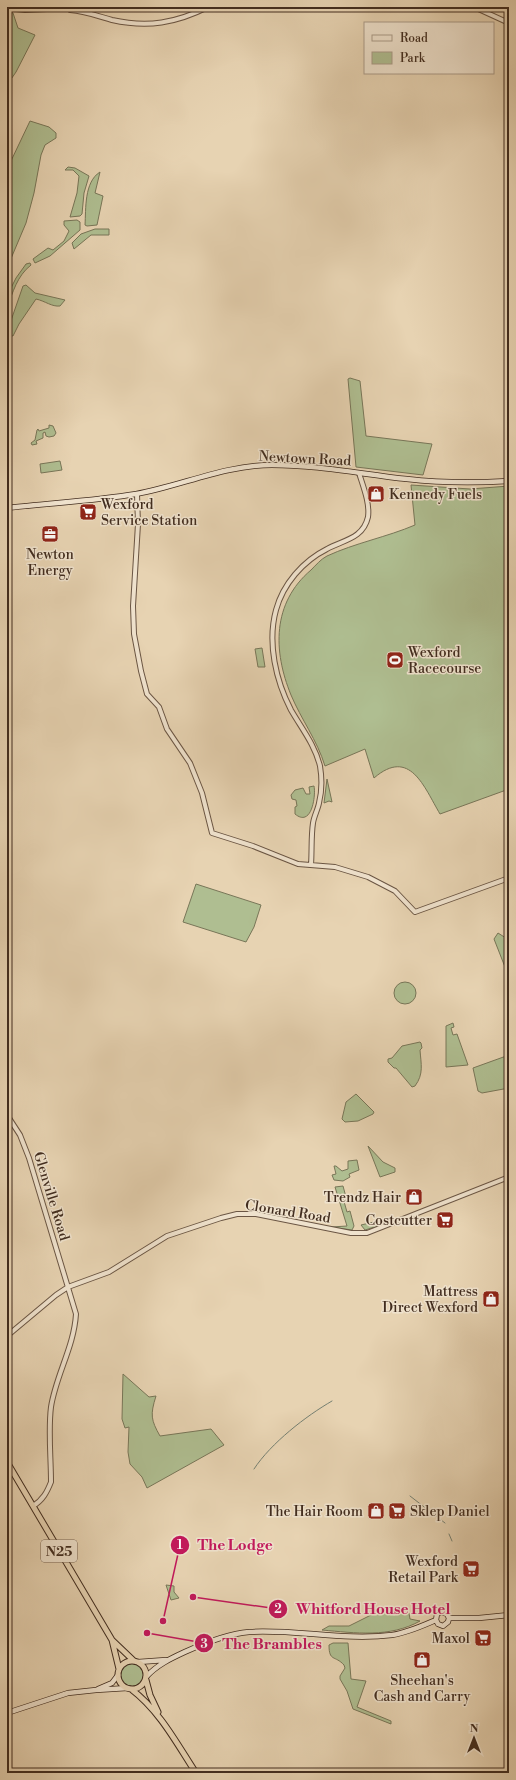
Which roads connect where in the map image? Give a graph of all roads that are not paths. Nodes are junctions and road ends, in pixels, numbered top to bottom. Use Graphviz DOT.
graph roads {
  1 [pos="208,7"];
  2 [pos="474,7"];
  3 [pos="7,8"];
  4 [pos="509,23"];
  5 [pos="359,472"];
  6 [pos="509,481"];
  7 [pos="137,494"];
  8 [pos="7,508"];
  9 [pos="311,865"];
  10 [pos="509,878"];
  11 [pos="7,1114"];
  12 [pos="509,1177"];
  13 [pos="68,1287"];
  14 [pos="7,1336"];
  15 [pos="7,1462"];
  16 [pos="33,1506"];
  17 [pos="509,1615"];
  18 [pos="450,1618"];
  19 [pos="436,1620"];
  20 [pos="112,1640"];
  21 [pos="169,1659"];
  22 [pos="136,1661"];
  23 [pos="119,1669"];
  24 [pos="118,1676"];
  25 [pos="146,1679"];
  26 [pos="130,1689"];
  27 [pos="96,1690"];
  28 [pos="7,1713"];
  29 [pos="162,1720"];
  30 [pos="196,1773"];
  1 -- 3 [label="street"];
  2 -- 4 [label="street"];
  5 -- 6 [label="main road, Newtown Road"];
  5 -- 7 [label="main road, Newtown Road"];
  5 -- 9 [label="street"];
  7 -- 8 [label="main road, Newtown Road"];
  7 -- 9 [label="street"];
  9 -- 10 [label="street"];
  11 -- 13 [label="street, Glenville Road"];
  12 -- 13 [label="street, Clonard Road"];
  13 -- 14 [label="street, Clonard Road"];
  13 -- 16 [label="street, Glenville Road"];
  15 -- 16 [label="highway, N25"];
  16 -- 20 [label="highway, N25"];
  17 -- 18 [label="main road"];
  18 -- 19 [label="main road"];
  18 -- 19 [label="main road"];
  19 -- 21 [label="main road"];
  20 -- 22 [label="highway, N25"];
  20 -- 23 [label="highway, N25"];
  21 -- 22 [label="main road"];
  21 -- 25 [label="main road"];
  22 -- 23 [label="highway"];
  22 -- 25 [label="highway, N25"];
  23 -- 24 [label="highway, N25"];
  24 -- 26 [label="highway, N25"];
  24 -- 27 [label="main road"];
  25 -- 26 [label="highway"];
  25 -- 29 [label="highway, N25"];
  26 -- 27 [label="main road"];
  26 -- 29 [label="highway, N25"];
  27 -- 28 [label="main road"];
  29 -- 30 [label="highway, N25"];
}
